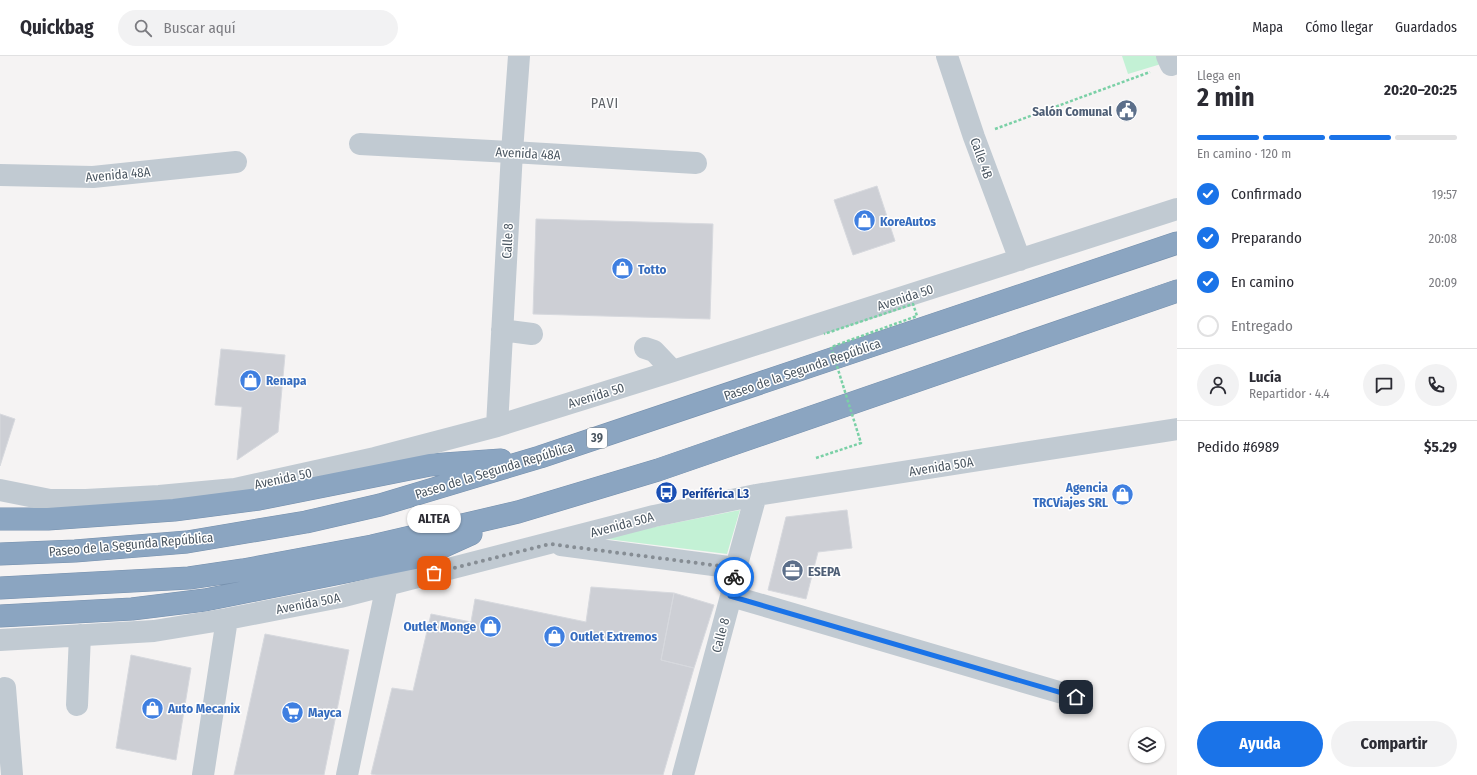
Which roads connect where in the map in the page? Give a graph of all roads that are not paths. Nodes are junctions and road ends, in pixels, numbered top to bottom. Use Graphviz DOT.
graph roads {
  1 [pos="519,56"];
  2 [pos="947,56"];
  3 [pos="360,144"];
  4 [pos="512,152"];
  5 [pos="236,162"];
  6 [pos="696,164"];
  7 [pos="0,175"];
  8 [pos="1177,208"];
  9 [pos="1177,243"];
  10 [pos="1020,260"];
  11 [pos="1177,291"];
  12 [pos="502,330"];
  13 [pos="532,334"];
  14 [pos="645,348"];
  15 [pos="673,371"];
  16 [pos="497,426"];
  17 [pos="1177,429"];
  18 [pos="540,457"];
  19 [pos="0,490"];
  20 [pos="756,495"];
  21 [pos="518,512"];
  22 [pos="0,519"];
  23 [pos="550,544"];
  24 [pos="0,554"];
  25 [pos="736,568"];
  26 [pos="387,585"];
  27 [pos="0,588"];
  28 [pos="730,596"];
  29 [pos="0,616"];
  30 [pos="227,619"];
  31 [pos="80,635"];
  32 [pos="0,640"];
  33 [pos="5,688"];
  34 [pos="1076,697"];
  35 [pos="77,705"];
  36 [pos="4,723"];
  37 [pos="12,775"];
  38 [pos="204,775"];
  39 [pos="347,775"];
  40 [pos="683,775"];
  1 -- 4 [label="street, Calle 8"];
  2 -- 10 [label="street, Calle 4B"];
  3 -- 4 [label="street, Avenida 48A"];
  4 -- 6 [label="street, Avenida 48A"];
  4 -- 12 [label="street, Calle 8"];
  5 -- 7 [label="street, Avenida 48A"];
  8 -- 10 [label="street, Avenida 50"];
  9 -- 18 [label="highway, Paseo de la Segunda República / 39"];
  10 -- 15 [label="street, Avenida 50"];
  11 -- 21 [label="highway"];
  12 -- 13 [label="street"];
  12 -- 16 [label="street, Calle 8"];
  14 -- 15 [label="street"];
  15 -- 16 [label="street, Avenida 50"];
  16 -- 19 [label="street, Avenida 50"];
  17 -- 20 [label="street, Avenida 50A"];
  18 -- 22 [label="highway"];
  18 -- 24 [label="highway, Paseo de la Segunda República / 39"];
  20 -- 23 [label="street, Avenida 50A"];
  20 -- 25 [label="street, Calle 8"];
  21 -- 27 [label="highway"];
  21 -- 29 [label="highway"];
  23 -- 25 [label="street"];
  23 -- 26 [label="street, Avenida 50A"];
  25 -- 28 [label="street, Calle 8"];
  26 -- 30 [label="street, Avenida 50A"];
  26 -- 39 [label="street"];
  28 -- 34 [label="street"];
  28 -- 40 [label="street, Calle 8"];
  30 -- 31 [label="street, Avenida 50A"];
  30 -- 38 [label="street"];
  31 -- 32 [label="street, Avenida 50A"];
  31 -- 35 [label="street"];
  33 -- 36 [label="street"];
  36 -- 37 [label="street"];
}
